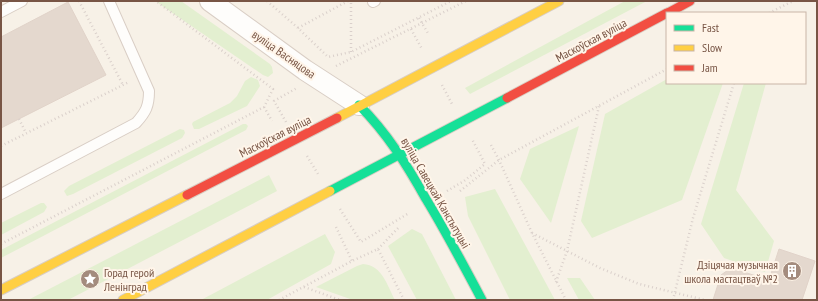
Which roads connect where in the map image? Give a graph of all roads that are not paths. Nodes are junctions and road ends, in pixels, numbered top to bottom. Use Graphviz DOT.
graph roads {
  1 [pos="22,1"];
  2 [pos="109,1"];
  3 [pos="210,1"];
  4 [pos="559,1"];
  5 [pos="690,1"];
  6 [pos="1,12"];
  7 [pos="669,12"];
  8 [pos="666,14"];
  9 [pos="359,105"];
  10 [pos="401,155"];
  11 [pos="1,194"];
  12 [pos="1,290"];
  13 [pos="123,300"];
  14 [pos="482,300"];
  1 -- 6 [label="lane"];
  2 -- 11 [label="lane"];
  3 -- 9 [label="street, вуліца Васняцова"];
  4 -- 9 [label="main road, Маскоўская вуліца"];
  5 -- 7 [label="main road, Маскоўская вуліца"];
  8 -- 10 [label="main road, Маскоўская вуліца"];
  9 -- 10 [label="main road, вуліца Савецкай Канстытуцыі"];
  9 -- 12 [label="main road, Маскоўская вуліца"];
  10 -- 13 [label="main road, Маскоўская вуліца"];
  10 -- 14 [label="main road, вуліца Савецкай Канстытуцыі"];
}
